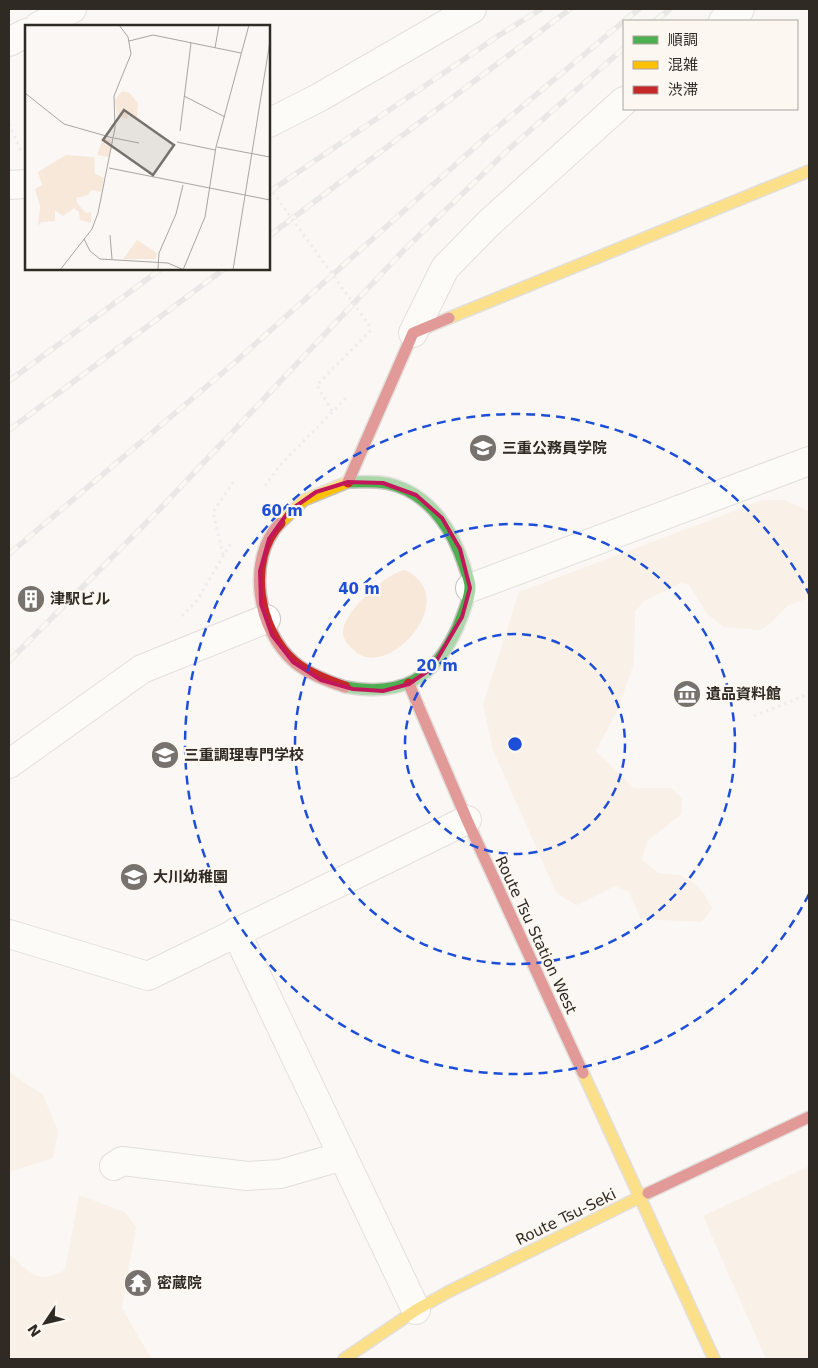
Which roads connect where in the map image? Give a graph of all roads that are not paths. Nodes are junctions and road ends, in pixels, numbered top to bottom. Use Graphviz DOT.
graph roads {
  1 [pos="72,9"];
  2 [pos="740,9"];
  3 [pos="463,11"];
  4 [pos="724,20"];
  5 [pos="41,25"];
  6 [pos="25,34"];
  7 [pos="9,42"];
  8 [pos="623,102"];
  9 [pos="270,122"];
  10 [pos="809,171"];
  11 [pos="25,184"];
  12 [pos="9,185"];
  13 [pos="414,333"];
  14 [pos="809,461"];
  15 [pos="348,482"];
  16 [pos="470,588"];
  17 [pos="266,619"];
  18 [pos="408,684"];
  19 [pos="9,764"];
  20 [pos="467,820"];
  21 [pos="236,932"];
  22 [pos="9,934"];
  23 [pos="809,1117"];
  24 [pos="343,1156"];
  25 [pos="114,1166"];
  26 [pos="640,1197"];
  27 [pos="416,1310"];
  28 [pos="344,1359"];
  29 [pos="714,1359"];
  1 -- 5 [label="street"];
  2 -- 4 [label="street"];
  3 -- 9 [label="street"];
  6 -- 7 [label="street"];
  8 -- 13 [label="street"];
  10 -- 13 [label="street"];
  11 -- 12 [label="street"];
  13 -- 15 [label="street"];
  14 -- 16 [label="street"];
  15 -- 16 [label="street"];
  15 -- 17 [label="street"];
  16 -- 18 [label="street"];
  17 -- 18 [label="street"];
  17 -- 19 [label="street"];
  18 -- 20 [label="street, Route Tsu Station West"];
  20 -- 21 [label="street"];
  20 -- 26 [label="street, Route Tsu Station West"];
  21 -- 22 [label="street"];
  21 -- 24 [label="street"];
  23 -- 26 [label="street, Route Tsu-Seki"];
  24 -- 25 [label="street"];
  24 -- 27 [label="street"];
  26 -- 27 [label="street, Route Tsu-Seki"];
  26 -- 29 [label="street, Route Tsu Station West"];
  27 -- 28 [label="street, Route Tsu-Seki"];
}
